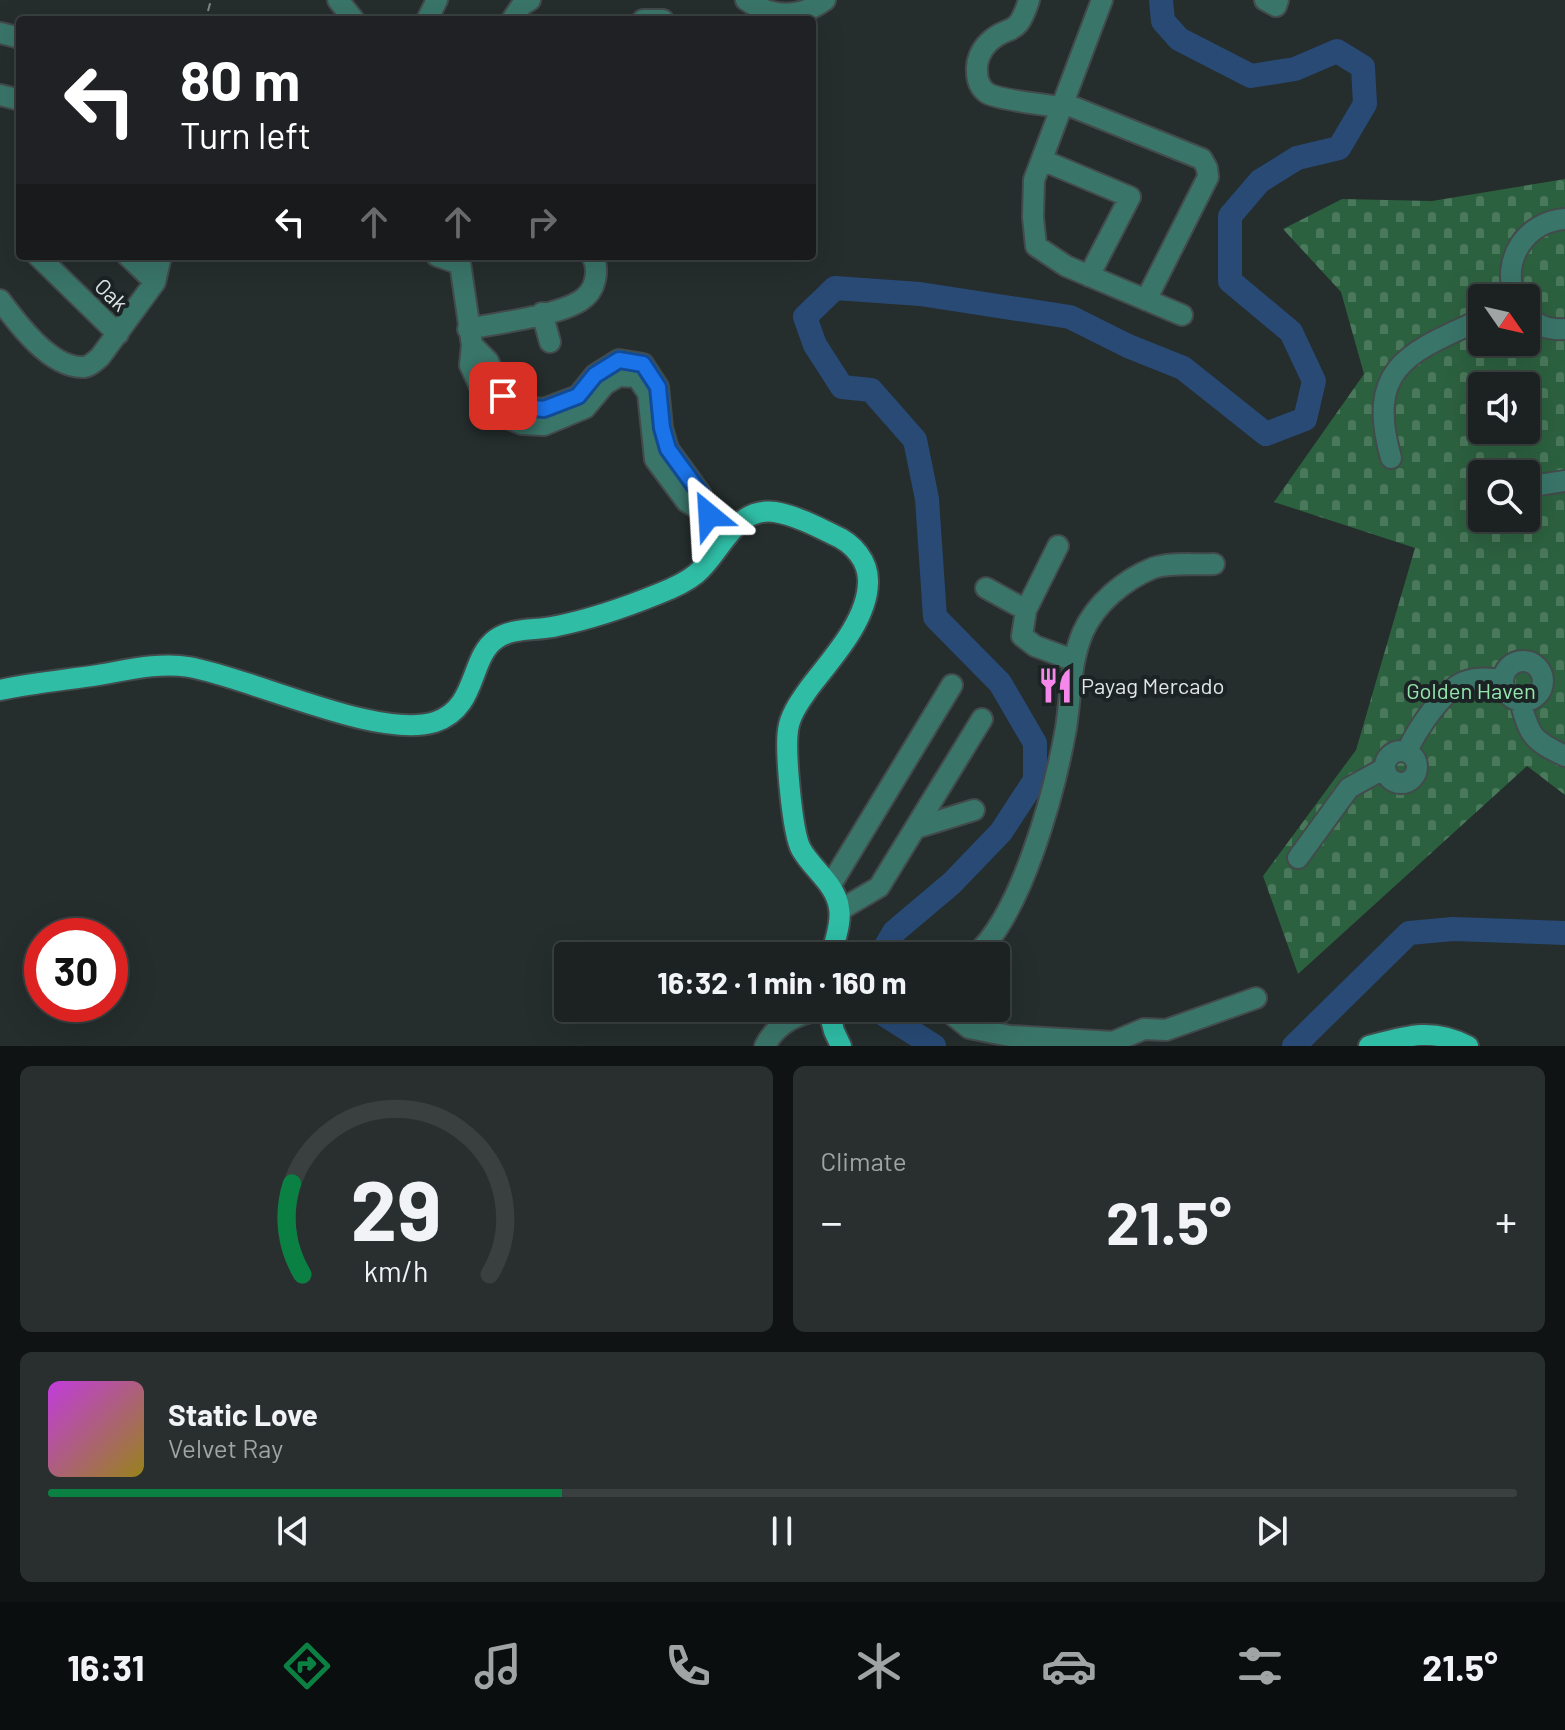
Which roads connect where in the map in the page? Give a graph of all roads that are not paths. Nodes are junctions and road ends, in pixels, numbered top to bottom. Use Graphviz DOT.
graph roads {
  1 [pos="338,0"];
  2 [pos="530,0"];
  3 [pos="746,0"];
  4 [pos="775,0"];
  5 [pos="783,0"];
  6 [pos="825,0"];
  7 [pos="1029,0"];
  8 [pos="1102,0"];
  9 [pos="1265,0"];
  10 [pos="1278,0"];
  11 [pos="351,16"];
  12 [pos="515,16"];
  13 [pos="1062,105"];
  14 [pos="1042,160"];
  15 [pos="1565,219"];
  16 [pos="42,260"];
  17 [pos="132,260"];
  18 [pos="160,260"];
  19 [pos="460,260"];
  20 [pos="595,260"];
  21 [pos="1089,276"];
  22 [pos="155,282"];
  23 [pos="1513,284"];
  24 [pos="0,300"];
  25 [pos="1146,300"];
  26 [pos="542,313"];
  27 [pos="1182,315"];
  28 [pos="1468,326"];
  29 [pos="1540,327"];
  30 [pos="1565,329"];
  31 [pos="118,334"];
  32 [pos="470,337"];
  33 [pos="550,342"];
  34 [pos="1391,458"];
  35 [pos="1565,481"];
  36 [pos="1540,485"];
  37 [pos="723,541"];
  38 [pos="1058,546"];
  39 [pos="1214,564"];
  40 [pos="986,588"];
  41 [pos="1026,610"];
  42 [pos="1073,660"];
  43 [pos="1502,680"];
  44 [pos="952,685"];
  45 [pos="0,690"];
  46 [pos="1520,701"];
  47 [pos="982,719"];
  48 [pos="1565,756"];
  49 [pos="974,810"];
  50 [pos="916,828"];
  51 [pos="1298,858"];
  52 [pos="830,886"];
  53 [pos="840,910"];
  54 [pos="834,942"];
  55 [pos="987,942"];
  56 [pos="1256,998"];
  57 [pos="785,1022"];
  58 [pos="832,1022"];
  59 [pos="962,1022"];
  60 [pos="765,1046"];
  61 [pos="841,1046"];
  62 [pos="1369,1046"];
  63 [pos="1468,1046"];
  1 -- 11 [label="street"];
  2 -- 12 [label="street"];
  3 -- 6 [label="street"];
  4 -- 5 [label="street"];
  7 -- 13 [label="street"];
  8 -- 13 [label="street"];
  9 -- 10 [label="street"];
  13 -- 14 [label="street"];
  13 -- 25 [label="street"];
  14 -- 21 [label="street"];
  14 -- 21 [label="street"];
  15 -- 23 [label="street"];
  16 -- 31 [label="street, Oak"];
  17 -- 22 [label="street"];
  18 -- 22 [label="street"];
  19 -- 32 [label="street"];
  20 -- 26 [label="street"];
  21 -- 25 [label="street"];
  22 -- 31 [label="street"];
  24 -- 31 [label="street"];
  25 -- 27 [label="street"];
  26 -- 32 [label="street"];
  26 -- 33 [label="street"];
  28 -- 34 [label="street"];
  29 -- 30 [label="street"];
  32 -- 37 [label="street"];
  35 -- 36 [label="street"];
  37 -- 45 [label="main road"];
  37 -- 52 [label="main road"];
  38 -- 41 [label="street"];
  39 -- 42 [label="street"];
  40 -- 41 [label="street"];
  41 -- 42 [label="street"];
  42 -- 55 [label="street"];
  43 -- 46 [label="street"];
  43 -- 46 [label="street"];
  43 -- 51 [label="street"];
  44 -- 52 [label="street"];
  46 -- 48 [label="street"];
  47 -- 50 [label="street"];
  49 -- 50 [label="street"];
  50 -- 53 [label="street"];
  52 -- 53 [label="main road"];
  53 -- 54 [label="main road"];
  56 -- 59 [label="street"];
  57 -- 60 [label="street"];
  58 -- 61 [label="main road"];
  62 -- 63 [label="main road"];
}
